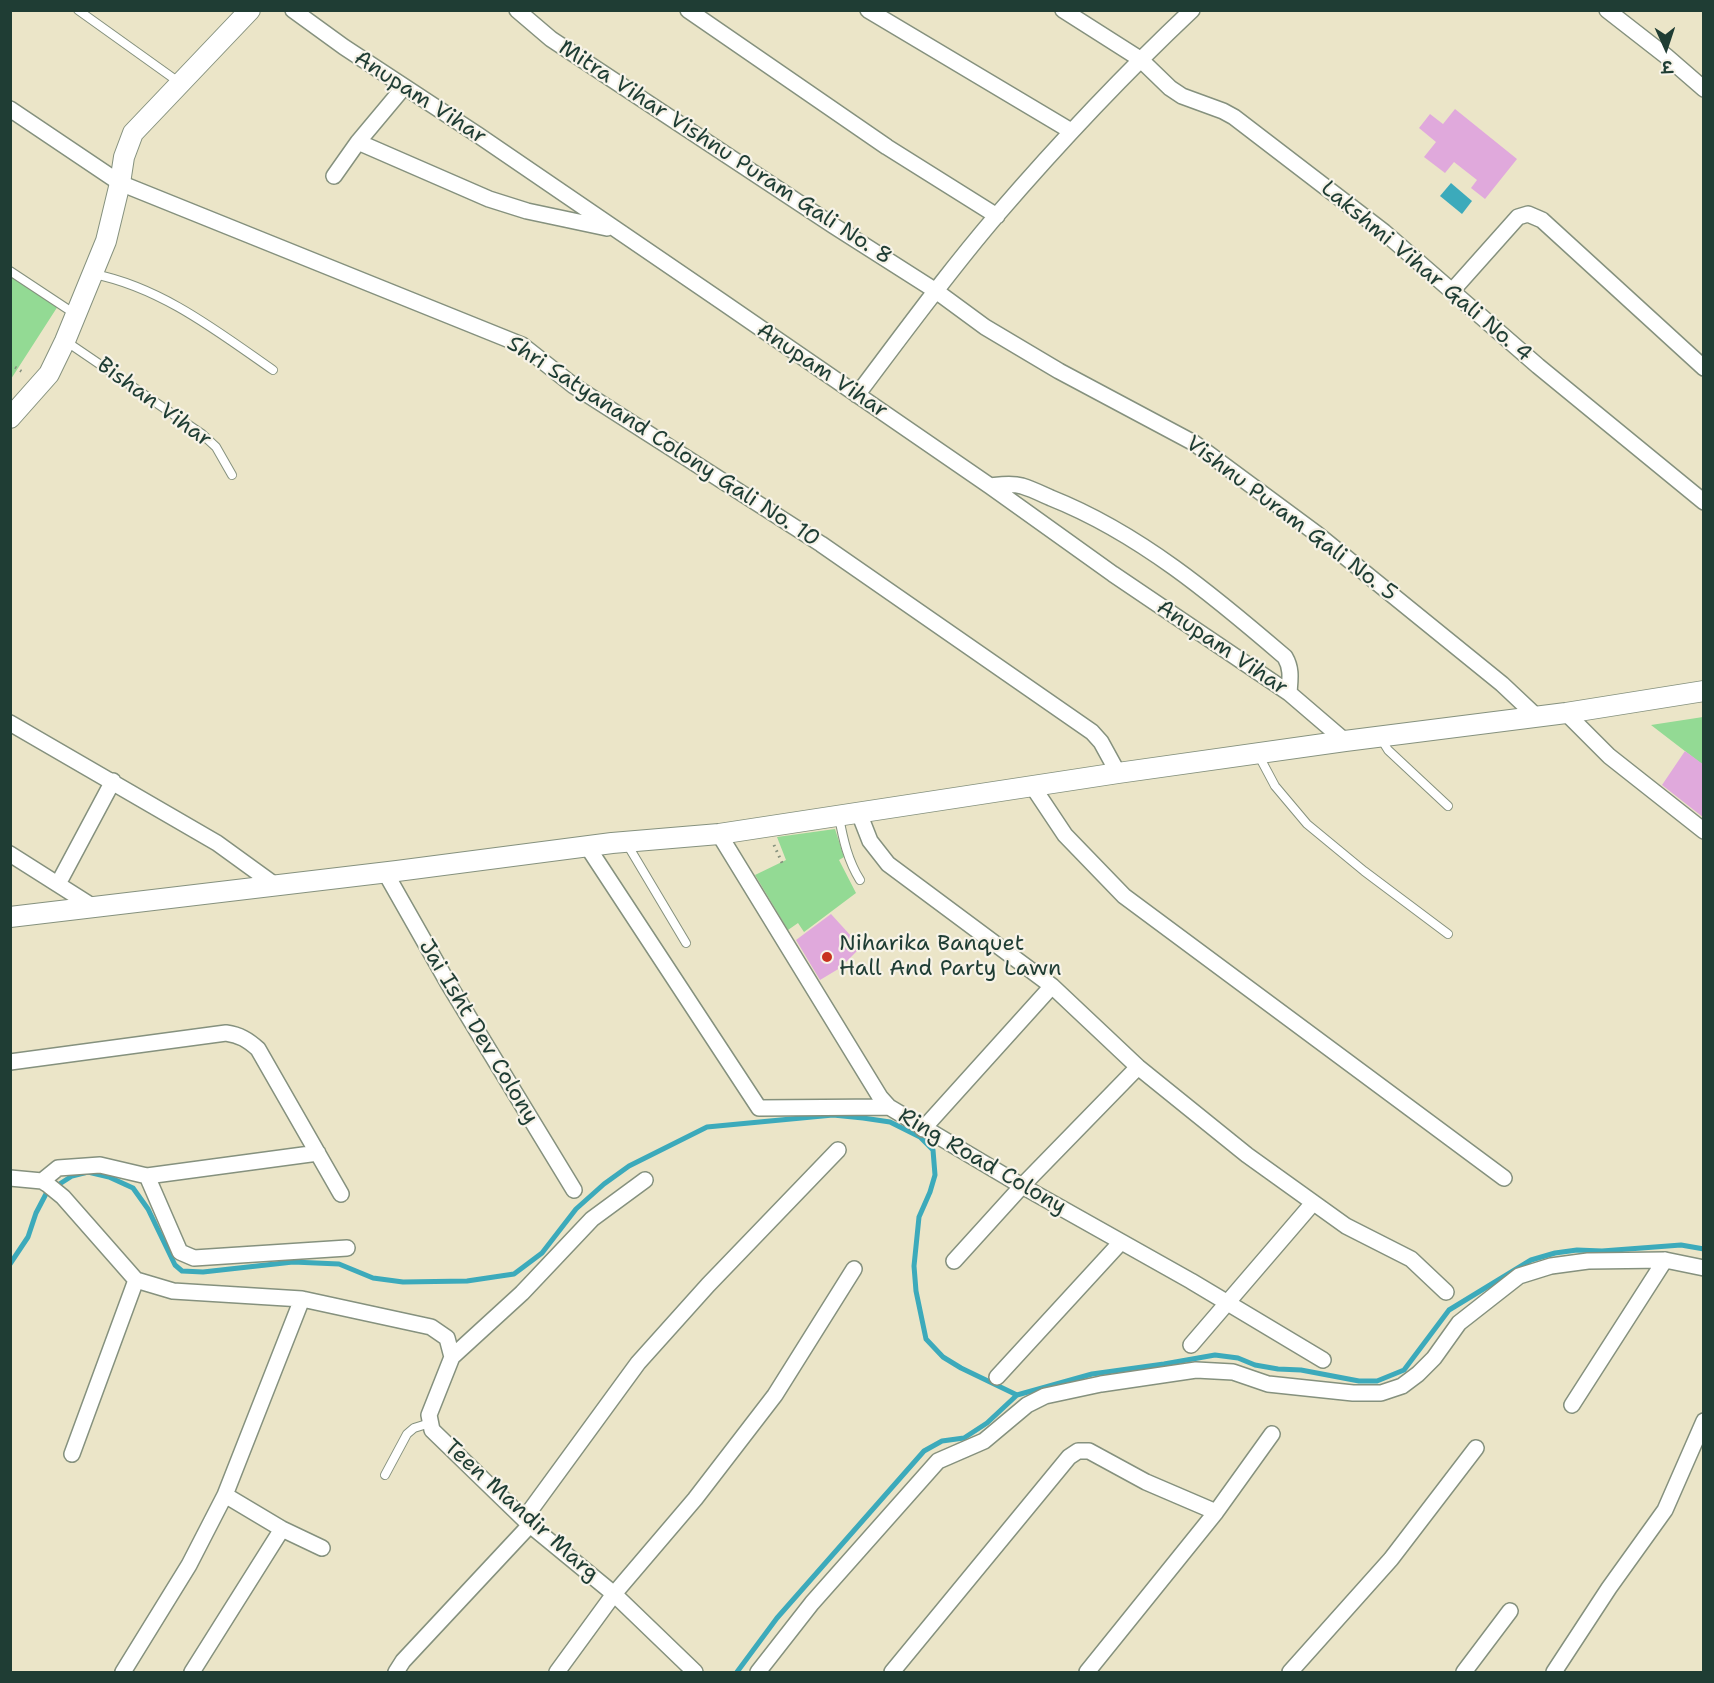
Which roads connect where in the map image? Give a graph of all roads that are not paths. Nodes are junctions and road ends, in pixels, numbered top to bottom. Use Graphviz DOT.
graph roads {
  1 [pos="78,10"];
  2 [pos="250,10"];
  3 [pos="293,10"];
  4 [pos="517,10"];
  5 [pos="688,10"];
  6 [pos="868,10"];
  7 [pos="1064,10"];
  8 [pos="1192,10"];
  9 [pos="1607,10"];
  10 [pos="1140,59"];
  11 [pos="182,84"];
  12 [pos="404,87"];
  13 [pos="1704,89"];
  14 [pos="10,110"];
  15 [pos="1071,131"];
  16 [pos="358,142"];
  17 [pos="334,176"];
  18 [pos="120,183"];
  19 [pos="997,216"];
  20 [pos="613,229"];
  21 [pos="10,271"];
  22 [pos="94,274"];
  23 [pos="936,291"];
  24 [pos="1452,291"];
  25 [pos="77,315"];
  26 [pos="65,341"];
  27 [pos="1704,368"];
  28 [pos="273,370"];
  29 [pos="857,395"];
  30 [pos="10,418"];
  31 [pos="232,475"];
  32 [pos="990,486"];
  33 [pos="1704,502"];
  34 [pos="1704,691"];
  35 [pos="1290,693"];
  36 [pos="1566,713"];
  37 [pos="1536,716"];
  38 [pos="10,723"];
  39 [pos="1379,736"];
  40 [pos="1345,741"];
  41 [pos="1257,754"];
  42 [pos="1118,774"];
  43 [pos="113,781"];
  44 [pos="1033,787"];
  45 [pos="1448,806"];
  46 [pos="859,813"];
  47 [pos="839,815"];
  48 [pos="1704,831"];
  49 [pos="719,834"];
  50 [pos="626,841"];
  51 [pos="587,846"];
  52 [pos="10,854"];
  53 [pos="385,872"];
  54 [pos="860,880"];
  55 [pos="58,884"];
  56 [pos="275,885"];
  57 [pos="92,906"];
  58 [pos="10,917"];
  59 [pos="1448,934"];
  60 [pos="686,943"];
  61 [pos="1052,986"];
  62 [pos="10,1062"];
  63 [pos="1138,1067"];
  64 [pos="889,1107"];
  65 [pos="923,1128"];
  66 [pos="838,1150"];
  67 [pos="318,1154"];
  68 [pos="147,1176"];
  69 [pos="10,1178"];
  70 [pos="1504,1178"];
  71 [pos="645,1180"];
  72 [pos="45,1182"];
  73 [pos="1022,1186"];
  74 [pos="574,1190"];
  75 [pos="341,1194"];
  76 [pos="1313,1203"];
  77 [pos="1121,1242"];
  78 [pos="347,1248"];
  79 [pos="1665,1260"];
  80 [pos="954,1261"];
  81 [pos="1704,1268"];
  82 [pos="854,1269"];
  83 [pos="136,1280"];
  84 [pos="1446,1292"];
  85 [pos="302,1299"];
  86 [pos="1227,1303"];
  87 [pos="1191,1345"];
  88 [pos="452,1357"];
  89 [pos="1323,1360"];
  90 [pos="997,1377"];
  91 [pos="1572,1405"];
  92 [pos="1704,1421"];
  93 [pos="430,1423"];
  94 [pos="1272,1434"];
  95 [pos="1476,1448"];
  96 [pos="72,1454"];
  97 [pos="385,1475"];
  98 [pos="225,1495"];
  99 [pos="1216,1512"];
  100 [pos="527,1522"];
  101 [pos="282,1529"];
  102 [pos="322,1548"];
  103 [pos="614,1594"];
  104 [pos="1510,1611"];
  105 [pos="123,1672"];
  106 [pos="192,1672"];
  107 [pos="396,1672"];
  108 [pos="556,1672"];
  109 [pos="695,1672"];
  110 [pos="758,1672"];
  111 [pos="892,1672"];
  112 [pos="1087,1672"];
  113 [pos="1290,1672"];
  114 [pos="1464,1672"];
  115 [pos="1554,1672"];
  1 -- 11 [label="lane"];
  2 -- 11 [label="street"];
  3 -- 12 [label="street, Anupam Vihar"];
  4 -- 23 [label="street, Mitra Vihar Vishnu Puram Gali No. 8"];
  5 -- 19 [label="street"];
  6 -- 15 [label="street"];
  7 -- 10 [label="street, Lakshmi Vihar Gali No. 4"];
  8 -- 10 [label="street"];
  9 -- 13 [label="street"];
  10 -- 15 [label="street"];
  10 -- 24 [label="street, Lakshmi Vihar Gali No. 4"];
  11 -- 18 [label="street"];
  12 -- 16 [label="street"];
  12 -- 20 [label="street, Anupam Vihar"];
  14 -- 18 [label="street, Shri Satyanand Colony Gali No. 10"];
  15 -- 19 [label="street"];
  16 -- 17 [label="street"];
  16 -- 20 [label="street"];
  18 -- 22 [label="street"];
  18 -- 42 [label="street, Shri Satyanand Colony Gali No. 10"];
  19 -- 23 [label="street"];
  20 -- 29 [label="street, Anupam Vihar"];
  21 -- 25 [label="lane"];
  22 -- 25 [label="street"];
  22 -- 28 [label="lane"];
  23 -- 29 [label="street"];
  23 -- 37 [label="street, Vishnu Puram Gali No. 5"];
  24 -- 27 [label="street"];
  24 -- 33 [label="street, Lakshmi Vihar Gali No. 4"];
  25 -- 26 [label="street"];
  26 -- 30 [label="street"];
  26 -- 31 [label="lane, Bishan Vihar"];
  29 -- 32 [label="street, Anupam Vihar"];
  32 -- 35 [label="street, Anupam Vihar"];
  32 -- 35 [label="street"];
  34 -- 36 [label="street"];
  35 -- 40 [label="street, Anupam Vihar"];
  36 -- 37 [label="street"];
  36 -- 48 [label="street"];
  37 -- 39 [label="street"];
  38 -- 43 [label="street"];
  39 -- 40 [label="street"];
  39 -- 45 [label="lane"];
  40 -- 41 [label="street"];
  41 -- 42 [label="street"];
  41 -- 59 [label="lane"];
  42 -- 44 [label="street"];
  43 -- 55 [label="street"];
  43 -- 56 [label="street"];
  44 -- 46 [label="street"];
  44 -- 70 [label="street"];
  46 -- 47 [label="street"];
  46 -- 61 [label="street"];
  47 -- 49 [label="street"];
  47 -- 54 [label="lane"];
  49 -- 50 [label="street"];
  49 -- 64 [label="street, Ring Road Colony"];
  50 -- 51 [label="street"];
  50 -- 60 [label="lane"];
  51 -- 53 [label="street"];
  51 -- 64 [label="street"];
  52 -- 55 [label="street"];
  53 -- 56 [label="street"];
  53 -- 74 [label="street, Jai Isht Dev Colony"];
  55 -- 57 [label="street"];
  56 -- 57 [label="street"];
  57 -- 58 [label="street"];
  61 -- 63 [label="street"];
  61 -- 65 [label="street"];
  62 -- 67 [label="street"];
  63 -- 73 [label="street"];
  63 -- 76 [label="street"];
  64 -- 65 [label="street, Ring Road Colony"];
  65 -- 73 [label="street, Ring Road Colony"];
  66 -- 100 [label="street"];
  67 -- 68 [label="street"];
  67 -- 75 [label="street"];
  68 -- 72 [label="street"];
  68 -- 78 [label="street"];
  69 -- 72 [label="street"];
  71 -- 88 [label="street"];
  72 -- 83 [label="street"];
  73 -- 77 [label="street, Ring Road Colony"];
  73 -- 80 [label="street"];
  76 -- 84 [label="street"];
  76 -- 86 [label="street"];
  77 -- 86 [label="street, Ring Road Colony"];
  77 -- 90 [label="street"];
  79 -- 81 [label="street"];
  79 -- 91 [label="street"];
  79 -- 110 [label="street"];
  82 -- 103 [label="street"];
  83 -- 85 [label="street"];
  83 -- 96 [label="street"];
  85 -- 88 [label="street"];
  85 -- 98 [label="street"];
  86 -- 87 [label="street"];
  86 -- 89 [label="street, Ring Road Colony"];
  88 -- 93 [label="street, Teen Mandir Marg"];
  92 -- 115 [label="street"];
  93 -- 97 [label="lane"];
  93 -- 100 [label="street, Teen Mandir Marg"];
  94 -- 99 [label="street"];
  95 -- 113 [label="street"];
  98 -- 101 [label="street"];
  98 -- 105 [label="street"];
  99 -- 111 [label="street"];
  99 -- 112 [label="street"];
  100 -- 103 [label="street, Teen Mandir Marg"];
  100 -- 107 [label="street"];
  101 -- 102 [label="street"];
  101 -- 106 [label="street"];
  103 -- 108 [label="street"];
  103 -- 109 [label="street, Teen Mandir Marg"];
  104 -- 114 [label="street"];
}
